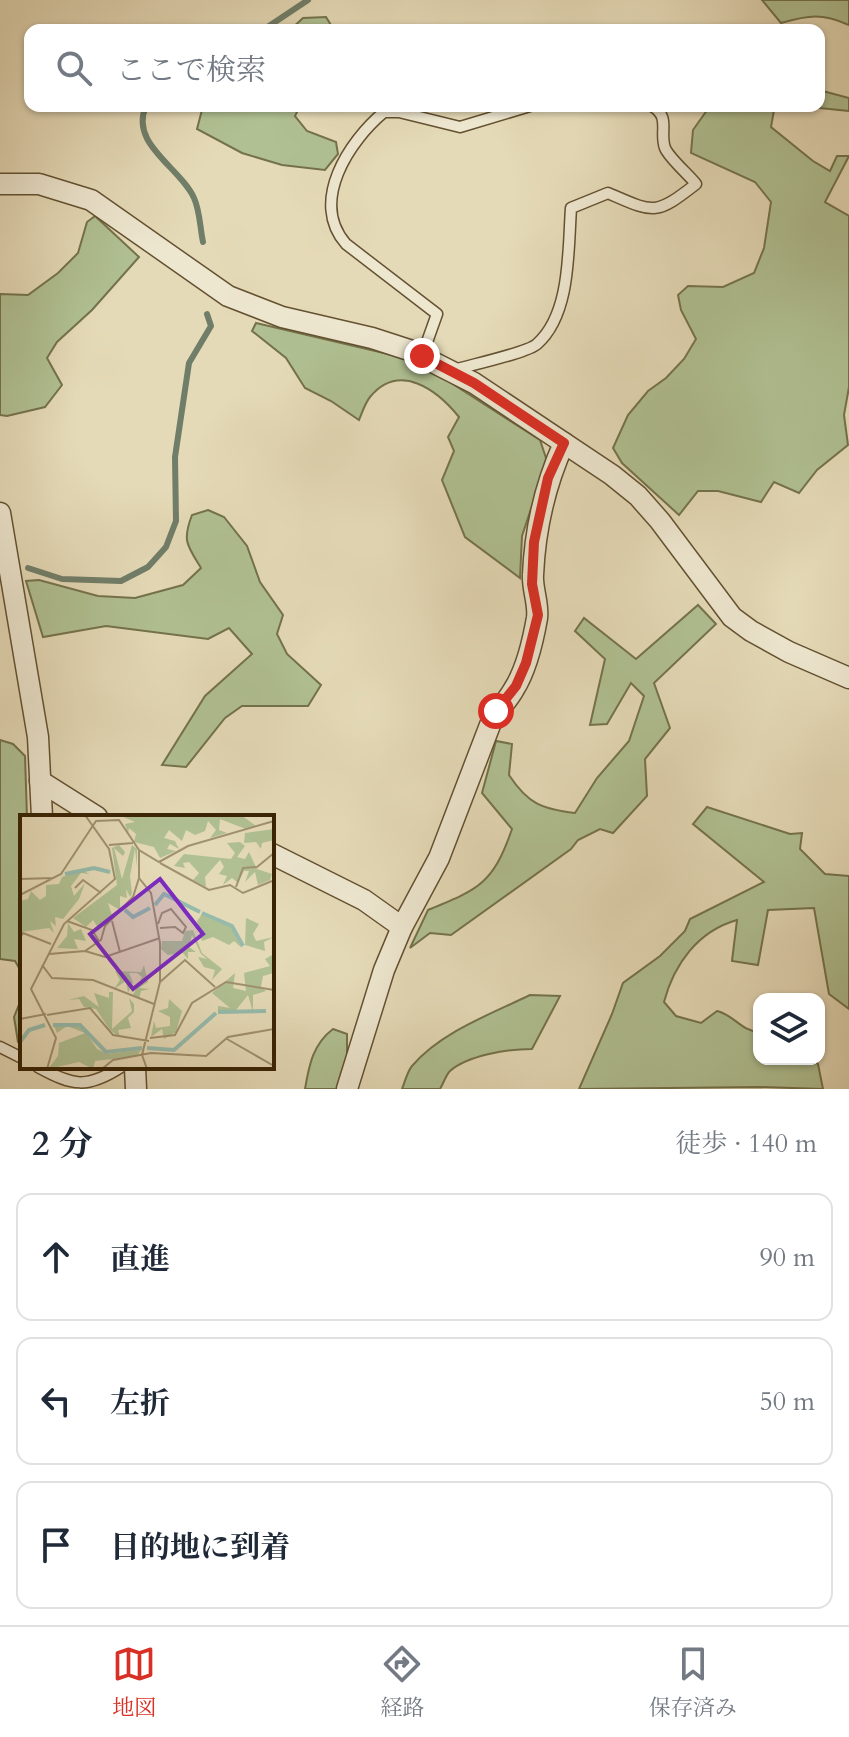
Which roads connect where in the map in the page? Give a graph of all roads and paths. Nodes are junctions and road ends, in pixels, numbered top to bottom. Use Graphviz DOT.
graph roads {
  1 [pos="384,112"];
  2 [pos="399,112"];
  3 [pos="510,112"];
  4 [pos="660,112"];
  5 [pos="0,184"];
  6 [pos="422,356"];
  7 [pos="452,371"];
  8 [pos="564,443"];
  9 [pos="0,513"];
  10 [pos="849,678"];
  11 [pos="40,781"];
  12 [pos="42,815"];
  13 [pos="94,815"];
  14 [pos="274,855"];
  15 [pos="402,927"];
  16 [pos="0,1047"];
  17 [pos="20,1057"];
  18 [pos="42,1069"];
  19 [pos="118,1069"];
  20 [pos="135,1069"];
  21 [pos="136,1089"];
  22 [pos="347,1089"];
  1 -- 6 [label="lane"];
  2 -- 3 [label="lane"];
  4 -- 7 [label="lane"];
  5 -- 6 [label="street"];
  6 -- 7 [label="street"];
  7 -- 8 [label="street"];
  8 -- 10 [label="street"];
  8 -- 15 [label="street"];
  9 -- 11 [label="street"];
  11 -- 12 [label="street"];
  11 -- 13 [label="street"];
  14 -- 15 [label="street"];
  15 -- 22 [label="street"];
  16 -- 17 [label="lane"];
  18 -- 19 [label="lane"];
  20 -- 21 [label="street"];
}
